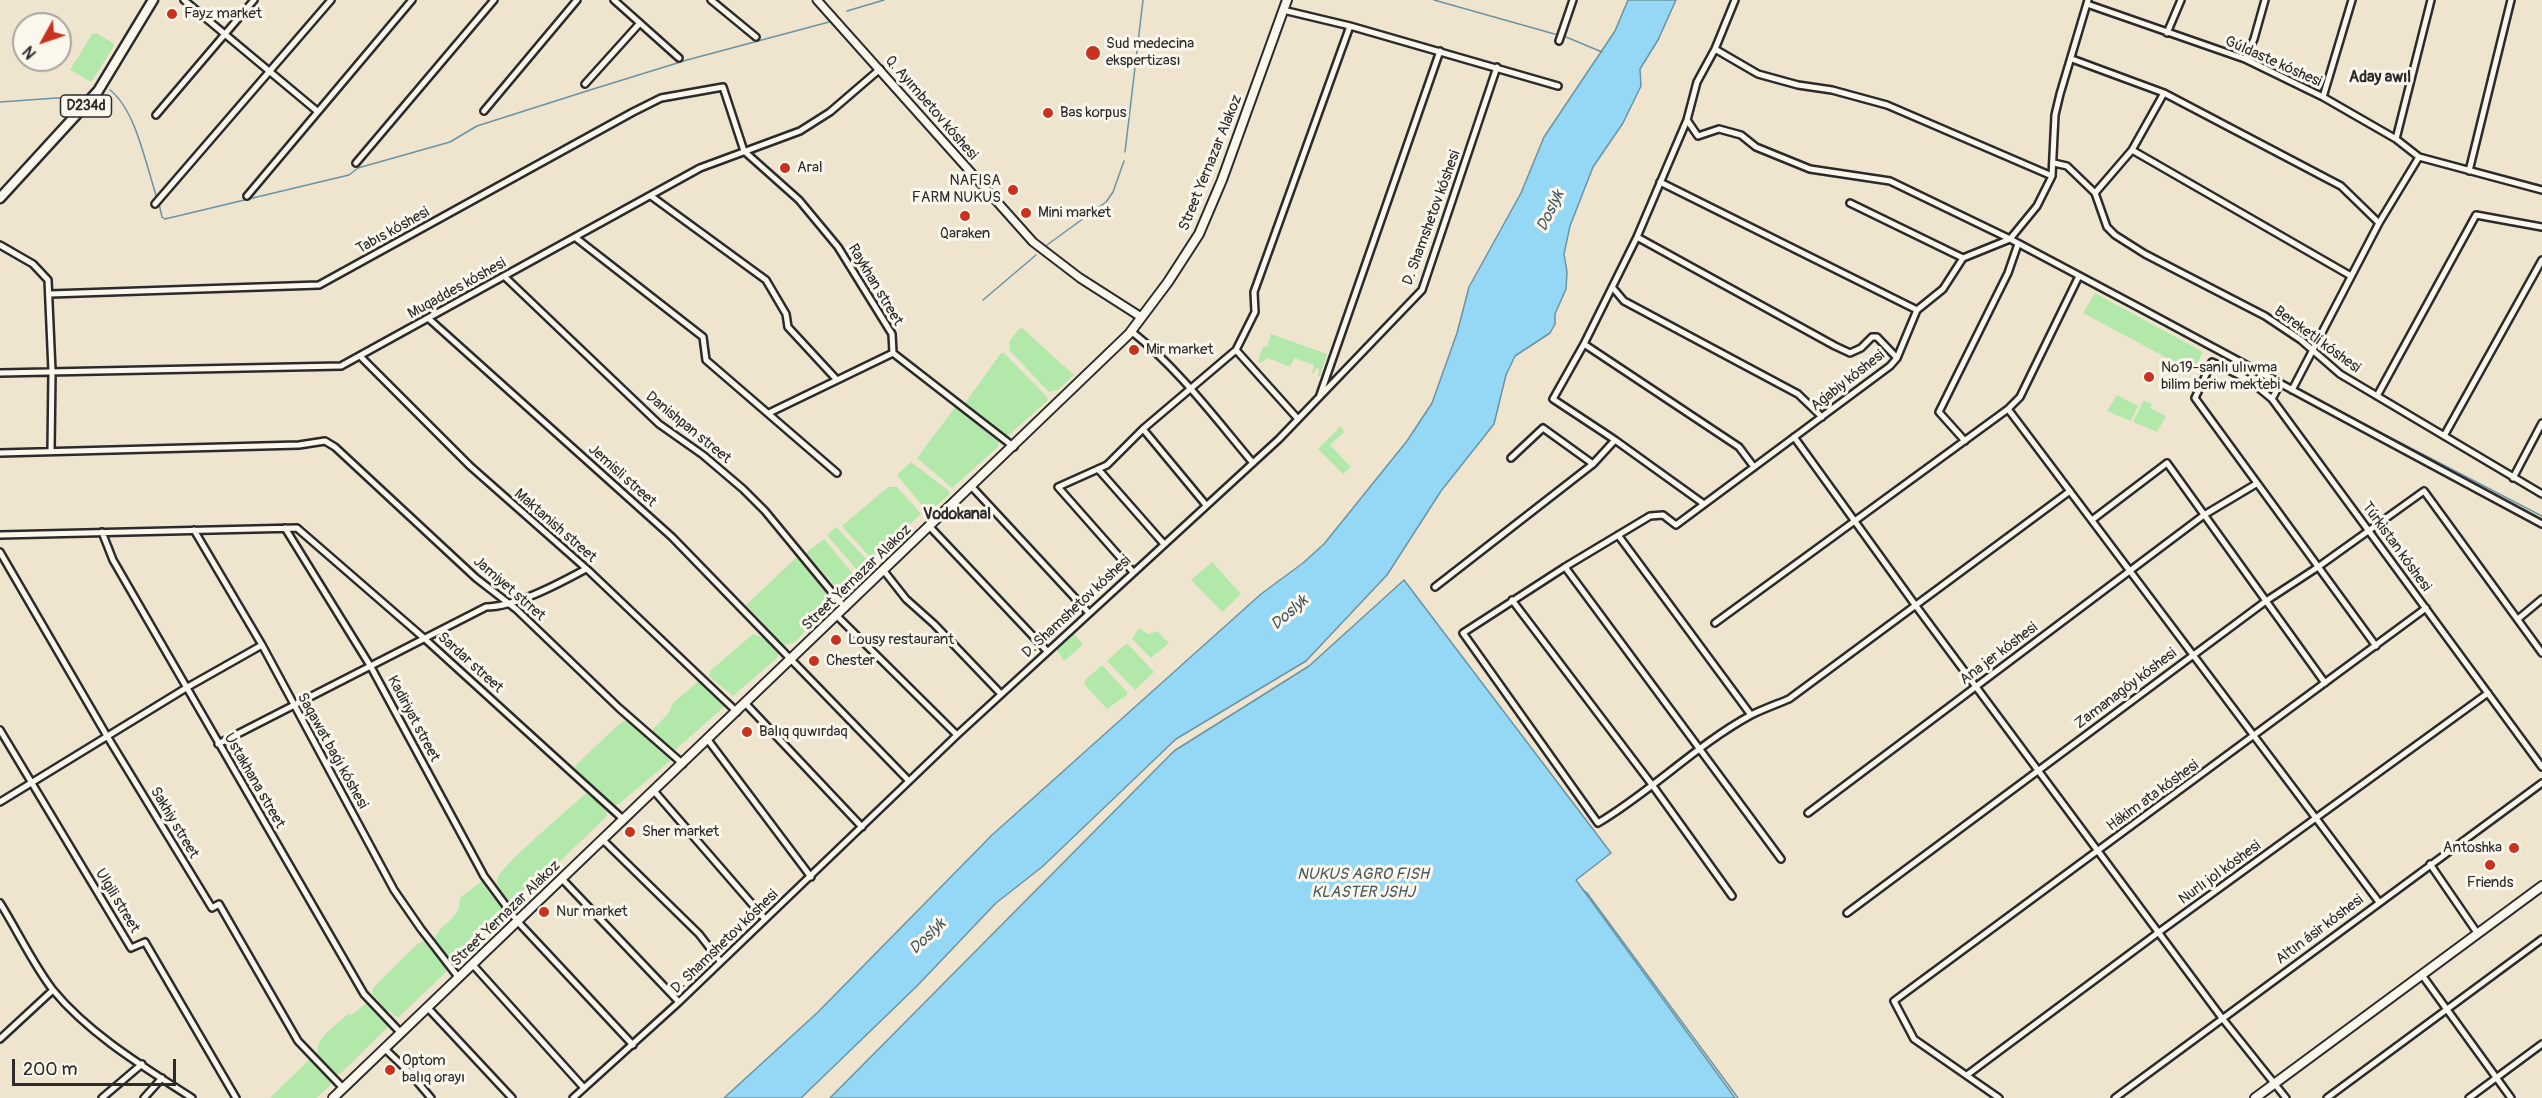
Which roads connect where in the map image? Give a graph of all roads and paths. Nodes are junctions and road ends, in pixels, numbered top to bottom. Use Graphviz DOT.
graph roads {
  1 [pos="153,0"];
  2 [pos="184,0"];
  3 [pos="254,0"];
  4 [pos="331,0"];
  5 [pos="412,0"];
  6 [pos="494,0"];
  7 [pos="577,0"];
  8 [pos="614,0"];
  9 [pos="711,0"];
  10 [pos="817,0"];
  11 [pos="1287,0"];
  12 [pos="1573,0"];
  13 [pos="1735,0"];
  14 [pos="2181,0"];
  15 [pos="2265,0"];
  16 [pos="2352,0"];
  17 [pos="2431,0"];
  18 [pos="2511,0"];
  19 [pos="2088,2"];
  20 [pos="1283,10"];
  21 [pos="640,23"];
  22 [pos="1350,26"];
  23 [pos="2167,33"];
  24 [pos="225,34"];
  25 [pos="756,37"];
  26 [pos="1559,41"];
  27 [pos="1715,49"];
  28 [pos="1440,51"];
  29 [pos="679,58"];
  30 [pos="2072,59"];
  31 [pos="2245,59"];
  32 [pos="1497,67"];
  33 [pos="880,69"];
  34 [pos="270,73"];
  35 [pos="585,84"];
  36 [pos="1558,86"];
  37 [pos="2164,93"];
  38 [pos="2323,97"];
  39 [pos="317,111"];
  40 [pos="484,111"];
  41 [pos="156,115"];
  42 [pos="1687,120"];
  43 [pos="2396,139"];
  44 [pos="2132,150"];
  45 [pos="744,151"];
  46 [pos="2419,157"];
  47 [pos="2054,163"];
  48 [pos="356,164"];
  49 [pos="2469,171"];
  50 [pos="2052,176"];
  51 [pos="1660,182"];
  52 [pos="2542,190"];
  53 [pos="2094,193"];
  54 [pos="247,196"];
  55 [pos="651,196"];
  56 [pos="0,198"];
  57 [pos="1850,203"];
  58 [pos="155,204"];
  59 [pos="2379,223"];
  60 [pos="2542,227"];
  61 [pos="1637,237"];
  62 [pos="576,238"];
  63 [pos="2010,239"];
  64 [pos="2018,244"];
  65 [pos="0,245"];
  66 [pos="1963,258"];
  67 [pos="2542,260"];
  68 [pos="2079,276"];
  69 [pos="2351,276"];
  70 [pos="505,277"];
  71 [pos="1613,288"];
  72 [pos="50,294"];
  73 [pos="1917,310"];
  74 [pos="428,318"];
  75 [pos="1141,318"];
  76 [pos="1131,331"];
  77 [pos="1584,344"];
  78 [pos="1236,350"];
  79 [pos="2313,350"];
  80 [pos="893,353"];
  81 [pos="360,356"];
  82 [pos="1897,358"];
  83 [pos="52,371"];
  84 [pos="0,373"];
  85 [pos="837,380"];
  86 [pos="2280,384"];
  87 [pos="1190,388"];
  88 [pos="2292,390"];
  89 [pos="2377,396"];
  90 [pos="1320,397"];
  91 [pos="2272,399"];
  92 [pos="2008,409"];
  93 [pos="769,413"];
  94 [pos="1822,417"];
  95 [pos="1298,419"];
  96 [pos="2542,423"];
  97 [pos="1143,429"];
  98 [pos="2444,436"];
  99 [pos="1794,437"];
  100 [pos="1615,440"];
  101 [pos="1965,441"];
  102 [pos="1014,447"];
  103 [pos="51,450"];
  104 [pos="0,453"];
  105 [pos="1511,458"];
  106 [pos="1253,463"];
  107 [pos="1593,464"];
  108 [pos="1754,466"];
  109 [pos="1098,469"];
  110 [pos="837,473"];
  111 [pos="2513,478"];
  112 [pos="2256,484"];
  113 [pos="972,487"];
  114 [pos="2070,491"];
  115 [pos="2542,494"];
  116 [pos="1704,504"];
  117 [pos="1206,505"];
  118 [pos="2204,515"];
  119 [pos="2092,520"];
  120 [pos="1855,521"];
  121 [pos="2542,524"];
  122 [pos="930,527"];
  123 [pos="285,528"];
  124 [pos="194,530"];
  125 [pos="2369,530"];
  126 [pos="102,532"];
  127 [pos="0,535"];
  128 [pos="1618,535"];
  129 [pos="1164,544"];
  130 [pos="0,552"];
  131 [pos="1565,567"];
  132 [pos="2318,567"];
  133 [pos="586,569"];
  134 [pos="884,571"];
  135 [pos="2131,571"];
  136 [pos="1133,572"];
  137 [pos="1435,587"];
  138 [pos="2542,599"];
  139 [pos="1512,600"];
  140 [pos="2266,601"];
  141 [pos="508,603"];
  142 [pos="1916,606"];
  143 [pos="845,608"];
  144 [pos="2426,608"];
  145 [pos="1088,612"];
  146 [pos="837,616"];
  147 [pos="2518,619"];
  148 [pos="1715,623"];
  149 [pos="425,639"];
  150 [pos="262,645"];
  151 [pos="2376,646"];
  152 [pos="1047,651"];
  153 [pos="2542,653"];
  154 [pos="2193,654"];
  155 [pos="791,660"];
  156 [pos="371,667"];
  157 [pos="2325,683"];
  158 [pos="1976,686"];
  159 [pos="186,688"];
  160 [pos="2488,693"];
  161 [pos="1001,694"];
  162 [pos="746,704"];
  163 [pos="294,706"];
  164 [pos="737,712"];
  165 [pos="1751,715"];
  166 [pos="0,730"];
  167 [pos="957,735"];
  168 [pos="107,736"];
  169 [pos="2254,736"];
  170 [pos="708,740"];
  171 [pos="218,744"];
  172 [pos="1700,749"];
  173 [pos="683,764"];
  174 [pos="2542,767"];
  175 [pos="2038,770"];
  176 [pos="909,781"];
  177 [pos="32,782"];
  178 [pos="2542,783"];
  179 [pos="1653,786"];
  180 [pos="654,791"];
  181 [pos="0,802"];
  182 [pos="1808,813"];
  183 [pos="2316,818"];
  184 [pos="624,820"];
  185 [pos="862,827"];
  186 [pos="603,840"];
  187 [pos="2098,851"];
  188 [pos="1780,859"];
  189 [pos="2430,864"];
  190 [pos="811,877"];
  191 [pos="562,879"];
  192 [pos="2542,886"];
  193 [pos="1732,896"];
  194 [pos="2379,902"];
  195 [pos="0,903"];
  196 [pos="1847,913"];
  197 [pos="765,919"];
  198 [pos="518,922"];
  199 [pos="2159,932"];
  200 [pos="2478,934"];
  201 [pos="2542,939"];
  202 [pos="720,961"];
  203 [pos="473,965"];
  204 [pos="2422,975"];
  205 [pos="459,978"];
  206 [pos="53,990"];
  207 [pos="679,1002"];
  208 [pos="427,1007"];
  209 [pos="2445,1010"];
  210 [pos="2222,1018"];
  211 [pos="400,1032"];
  212 [pos="0,1039"];
  213 [pos="2542,1044"];
  214 [pos="633,1045"];
  215 [pos="384,1048"];
  216 [pos="141,1064"];
  217 [pos="1967,1075"];
  218 [pos="162,1078"];
  219 [pos="2496,1078"];
  220 [pos="2274,1083"];
  221 [pos="584,1088"];
  222 [pos="343,1093"];
  223 [pos="102,1098"];
  224 [pos="144,1098"];
  225 [pos="192,1098"];
  226 [pos="236,1098"];
  227 [pos="333,1098"];
  228 [pos="431,1098"];
  229 [pos="512,1098"];
  230 [pos="573,1098"];
  231 [pos="2000,1098"];
  232 [pos="2115,1098"];
  233 [pos="2255,1098"];
  234 [pos="2286,1098"];
  235 [pos="2326,1098"];
  236 [pos="2469,1098"];
  237 [pos="2511,1098"];
  1 -- 56 [label="main road, D234d"];
  2 -- 24 [label="street"];
  3 -- 24 [label="street"];
  4 -- 34 [label="street"];
  5 -- 39 [label="street"];
  6 -- 48 [label="street"];
  7 -- 40 [label="street"];
  8 -- 21 [label="street"];
  9 -- 25 [label="street"];
  10 -- 33 [label="street, Q. Ayımbetov kóshesi"];
  11 -- 20 [label="main road, Street Yernazar Alakoz"];
  12 -- 26 [label="street"];
  13 -- 27 [label="street"];
  14 -- 23 [label="street"];
  15 -- 31 [label="street"];
  16 -- 38 [label="street"];
  17 -- 43 [label="street"];
  18 -- 49 [label="street"];
  19 -- 23 [label="street, Gúldaste kóshesi"];
  19 -- 30 [label="street"];
  20 -- 22 [label="street"];
  20 -- 75 [label="main road, Street Yernazar Alakoz"];
  21 -- 29 [label="street"];
  21 -- 35 [label="street"];
  22 -- 28 [label="street"];
  22 -- 78 [label="street"];
  23 -- 31 [label="street, Gúldaste kóshesi"];
  24 -- 34 [label="street"];
  24 -- 41 [label="street"];
  27 -- 42 [label="street"];
  27 -- 50 [label="street"];
  28 -- 32 [label="street"];
  28 -- 90 [label="street"];
  30 -- 37 [label="street"];
  30 -- 47 [label="street"];
  31 -- 38 [label="street, Gúldaste kóshesi"];
  32 -- 36 [label="street"];
  32 -- 90 [label="street, D. Shamshetov kóshesi"];
  33 -- 45 [label="street, Muqaddes kóshesi"];
  33 -- 75 [label="street, Q. Ayımbetov kóshesi"];
  34 -- 39 [label="street"];
  34 -- 58 [label="street"];
  37 -- 44 [label="street"];
  37 -- 59 [label="street"];
  38 -- 43 [label="street, Gúldaste kóshesi"];
  39 -- 54 [label="street"];
  42 -- 51 [label="street"];
  42 -- 63 [label="street"];
  43 -- 46 [label="street, Gúldaste kóshesi"];
  44 -- 53 [label="street"];
  44 -- 69 [label="street"];
  45 -- 55 [label="street, Muqaddes kóshesi"];
  45 -- 72 [label="street, Tabıs kóshesi"];
  45 -- 80 [label="street, Raykhan street"];
  46 -- 49 [label="street, Gúldaste kóshesi"];
  46 -- 59 [label="street"];
  47 -- 50 [label="street"];
  47 -- 53 [label="street, Bereketli kóshesi"];
  49 -- 52 [label="street, Gúldaste kóshesi"];
  50 -- 63 [label="street"];
  51 -- 61 [label="street"];
  51 -- 73 [label="street"];
  53 -- 79 [label="street, Bereketli kóshesi"];
  55 -- 62 [label="street, Muqaddes kóshesi"];
  55 -- 85 [label="street"];
  57 -- 66 [label="street"];
  59 -- 69 [label="street"];
  60 -- 89 [label="street"];
  61 -- 71 [label="street"];
  61 -- 82 [label="street"];
  62 -- 70 [label="street, Muqaddes kóshesi"];
  62 -- 93 [label="street"];
  63 -- 64 [label="street"];
  63 -- 66 [label="street"];
  64 -- 68 [label="street"];
  64 -- 101 [label="street"];
  65 -- 72 [label="street"];
  66 -- 73 [label="street, Aǵabiy kóshesi"];
  67 -- 98 [label="street"];
  68 -- 86 [label="street"];
  68 -- 92 [label="street"];
  69 -- 79 [label="street"];
  70 -- 74 [label="street, Muqaddes kóshesi"];
  70 -- 143 [label="street, Danishpan street"];
  71 -- 77 [label="street"];
  71 -- 94 [label="street"];
  72 -- 83 [label="street"];
  73 -- 82 [label="street, Aǵabiy kóshesi"];
  74 -- 81 [label="street, Muqaddes kóshesi"];
  74 -- 155 [label="street, Jemisli street"];
  75 -- 76 [label="main road, Street Yernazar Alakoz"];
  76 -- 87 [label="street"];
  76 -- 102 [label="main road, Street Yernazar Alakoz"];
  77 -- 100 [label="street"];
  77 -- 108 [label="street"];
  78 -- 87 [label="street"];
  78 -- 95 [label="street"];
  79 -- 88 [label="street"];
  79 -- 89 [label="street, Bereketli kóshesi"];
  80 -- 85 [label="street"];
  80 -- 102 [label="street"];
  81 -- 83 [label="street, Muqaddes kóshesi"];
  81 -- 133 [label="street, Maktanish street"];
  82 -- 94 [label="street, Aǵabiy kóshesi"];
  83 -- 84 [label="street, Muqaddes kóshesi"];
  83 -- 103 [label="street"];
  85 -- 93 [label="street"];
  86 -- 88 [label="street"];
  86 -- 91 [label="street"];
  87 -- 97 [label="street"];
  87 -- 106 [label="street"];
  88 -- 121 [label="street"];
  89 -- 98 [label="street, Bereketli kóshesi"];
  90 -- 95 [label="street, D. Shamshetov kóshesi"];
  91 -- 112 [label="street, Túrkistan kóshesi"];
  91 -- 125 [label="street, Túrkistan kóshesi"];
  92 -- 101 [label="street"];
  92 -- 114 [label="street"];
  93 -- 110 [label="street"];
  94 -- 99 [label="street, Aǵabiy kóshesi"];
  95 -- 106 [label="street, D. Shamshetov kóshesi"];
  96 -- 111 [label="street"];
  97 -- 109 [label="street"];
  97 -- 117 [label="street"];
  98 -- 111 [label="street, Bereketli kóshesi"];
  99 -- 108 [label="street, Aǵabiy kóshesi"];
  99 -- 120 [label="street"];
  100 -- 107 [label="street"];
  100 -- 116 [label="street"];
  101 -- 120 [label="street"];
  102 -- 113 [label="main road, Street Yernazar Alakoz"];
  103 -- 104 [label="street"];
  103 -- 141 [label="street, Jamiyet strret"];
  105 -- 107 [label="street"];
  106 -- 117 [label="street, D. Shamshetov kóshesi"];
  107 -- 137 [label="street"];
  108 -- 116 [label="street, Aǵabiy kóshesi"];
  109 -- 129 [label="street"];
  109 -- 136 [label="street"];
  111 -- 115 [label="street, Bereketli kóshesi"];
  112 -- 118 [label="street, Ana jer kóshesi"];
  112 -- 132 [label="street"];
  113 -- 122 [label="main road, Street Yernazar Alakoz"];
  113 -- 145 [label="street"];
  114 -- 119 [label="street"];
  114 -- 142 [label="street"];
  116 -- 128 [label="street, Aǵabiy kóshesi"];
  117 -- 129 [label="street, D. Shamshetov kóshesi"];
  118 -- 119 [label="street"];
  118 -- 135 [label="street, Ana jer kóshesi"];
  118 -- 140 [label="street"];
  119 -- 135 [label="street"];
  120 -- 142 [label="street"];
  120 -- 148 [label="street"];
  122 -- 134 [label="main road, Street Yernazar Alakoz"];
  122 -- 152 [label="street"];
  123 -- 124 [label="street"];
  123 -- 149 [label="street, Sardar street"];
  123 -- 156 [label="street, Kadiriyat street"];
  124 -- 126 [label="street"];
  124 -- 150 [label="street, Saqawat baǵı kóshesi"];
  125 -- 132 [label="street, Zamanagóy kóshesi"];
  125 -- 144 [label="street, Túrkistan kóshesi"];
  125 -- 147 [label="street, Zamanagóy kóshesi"];
  126 -- 127 [label="street"];
  126 -- 159 [label="street, Ustakhana street"];
  128 -- 131 [label="street"];
  128 -- 165 [label="street"];
  129 -- 136 [label="street, D. Shamshetov kóshesi"];
  130 -- 168 [label="street, Sakhiy street"];
  131 -- 139 [label="street"];
  131 -- 172 [label="street"];
  132 -- 140 [label="street, Zamanagóy kóshesi"];
  132 -- 151 [label="street"];
  133 -- 141 [label="street"];
  133 -- 164 [label="street, Maktanish street"];
  134 -- 143 [label="main road, Street Yernazar Alakoz"];
  134 -- 161 [label="street"];
  135 -- 154 [label="street"];
  135 -- 158 [label="street, Ana jer kóshesi"];
  136 -- 145 [label="street, D. Shamshetov kóshesi"];
  138 -- 147 [label="street"];
  139 -- 179 [label="street"];
  139 -- 179 [label="street"];
  140 -- 154 [label="street, Zamanagóy kóshesi"];
  140 -- 157 [label="street"];
  141 -- 149 [label="street"];
  141 -- 173 [label="street, Jamiyet strret"];
  142 -- 158 [label="street"];
  142 -- 165 [label="street"];
  143 -- 146 [label="main road, Street Yernazar Alakoz"];
  144 -- 151 [label="street, Hákim ata kóshesi"];
  144 -- 160 [label="street, Túrkistan kóshesi"];
  145 -- 152 [label="street, D. Shamshetov kóshesi"];
  146 -- 155 [label="main road, Street Yernazar Alakoz"];
  146 -- 167 [label="street"];
  147 -- 153 [label="street"];
  149 -- 156 [label="street"];
  149 -- 184 [label="street, Sardar street"];
  150 -- 159 [label="street"];
  150 -- 163 [label="street, Saqawat baǵı kóshesi"];
  151 -- 157 [label="street, Hákim ata kóshesi"];
  152 -- 161 [label="street, D. Shamshetov kóshesi"];
  154 -- 169 [label="street"];
  154 -- 175 [label="street, Zamanagóy kóshesi"];
  155 -- 162 [label="main road, Street Yernazar Alakoz"];
  155 -- 176 [label="street, Jemisli street"];
  156 -- 163 [label="street"];
  156 -- 198 [label="street, Kadiriyat street"];
  157 -- 169 [label="street, Hákim ata kóshesi"];
  158 -- 175 [label="street"];
  158 -- 182 [label="street, Ana jer kóshesi"];
  159 -- 168 [label="street"];
  159 -- 171 [label="street, Ustakhana street"];
  160 -- 174 [label="street, Túrkistan kóshesi"];
  160 -- 183 [label="street, Nurlı jol kóshesi"];
  161 -- 167 [label="street, D. Shamshetov kóshesi"];
  162 -- 164 [label="main road, Street Yernazar Alakoz"];
  162 -- 185 [label="street"];
  163 -- 171 [label="street"];
  163 -- 205 [label="street, Saqawat baǵı kóshesi"];
  164 -- 170 [label="main road, Street Yernazar Alakoz"];
  165 -- 172 [label="street"];
  166 -- 177 [label="street, Ulgili street"];
  167 -- 176 [label="street, D. Shamshetov kóshesi"];
  168 -- 177 [label="street"];
  168 -- 222 [label="street, Sakhiy street"];
  169 -- 183 [label="street"];
  169 -- 187 [label="street, Hákim ata kóshesi"];
  170 -- 173 [label="main road, Street Yernazar Alakoz"];
  170 -- 190 [label="street"];
  171 -- 211 [label="street, Ustakhana street"];
  172 -- 179 [label="street"];
  172 -- 188 [label="street"];
  173 -- 180 [label="main road, Street Yernazar Alakoz"];
  175 -- 187 [label="street"];
  175 -- 196 [label="street, Zamanagóy kóshesi"];
  176 -- 185 [label="street, D. Shamshetov kóshesi"];
  177 -- 181 [label="street"];
  177 -- 226 [label="street, Ulgili street"];
  178 -- 189 [label="street, Altın ásir kóshesi"];
  179 -- 193 [label="street"];
  180 -- 184 [label="main road, Street Yernazar Alakoz"];
  180 -- 197 [label="street"];
  183 -- 194 [label="street"];
  183 -- 199 [label="street, Nurlı jol kóshesi"];
  184 -- 186 [label="main road, Street Yernazar Alakoz"];
  185 -- 190 [label="street, D. Shamshetov kóshesi"];
  186 -- 191 [label="main road, Street Yernazar Alakoz"];
  186 -- 202 [label="street"];
  187 -- 199 [label="street"];
  187 -- 217 [label="street, Hákim ata kóshesi"];
  189 -- 194 [label="street, Altın ásir kóshesi"];
  189 -- 200 [label="street"];
  190 -- 197 [label="street, D. Shamshetov kóshesi"];
  191 -- 198 [label="main road, Street Yernazar Alakoz"];
  191 -- 207 [label="street"];
  192 -- 200 [label="main road"];
  194 -- 210 [label="street, Altın ásir kóshesi"];
  195 -- 206 [label="street"];
  197 -- 202 [label="street, D. Shamshetov kóshesi"];
  198 -- 203 [label="main road, Street Yernazar Alakoz"];
  198 -- 214 [label="street, Kadiriyat street"];
  199 -- 210 [label="street"];
  199 -- 217 [label="street, Nurlı jol kóshesi"];
  200 -- 204 [label="main road"];
  201 -- 209 [label="street"];
  202 -- 207 [label="street, D. Shamshetov kóshesi"];
  203 -- 205 [label="main road, Street Yernazar Alakoz"];
  203 -- 221 [label="street"];
  204 -- 209 [label="street"];
  204 -- 220 [label="main road"];
  205 -- 208 [label="main road, Street Yernazar Alakoz"];
  206 -- 212 [label="street"];
  206 -- 216 [label="street"];
  207 -- 214 [label="street, D. Shamshetov kóshesi"];
  208 -- 211 [label="main road, Street Yernazar Alakoz"];
  208 -- 229 [label="street"];
  209 -- 219 [label="street"];
  209 -- 235 [label="street"];
  210 -- 220 [label="street"];
  210 -- 232 [label="street, Altın ásir kóshesi"];
  211 -- 215 [label="main road, Street Yernazar Alakoz"];
  213 -- 219 [label="street"];
  214 -- 221 [label="street, D. Shamshetov kóshesi"];
  215 -- 222 [label="main road, Street Yernazar Alakoz"];
  215 -- 228 [label="street"];
  216 -- 218 [label="street"];
  216 -- 223 [label="street"];
  217 -- 231 [label="street"];
  218 -- 224 [label="street"];
  218 -- 225 [label="street"];
  219 -- 236 [label="street"];
  219 -- 237 [label="street"];
  220 -- 233 [label="main road"];
  220 -- 234 [label="street"];
  221 -- 230 [label="street, D. Shamshetov kóshesi"];
  222 -- 227 [label="main road, Street Yernazar Alakoz"];
}
